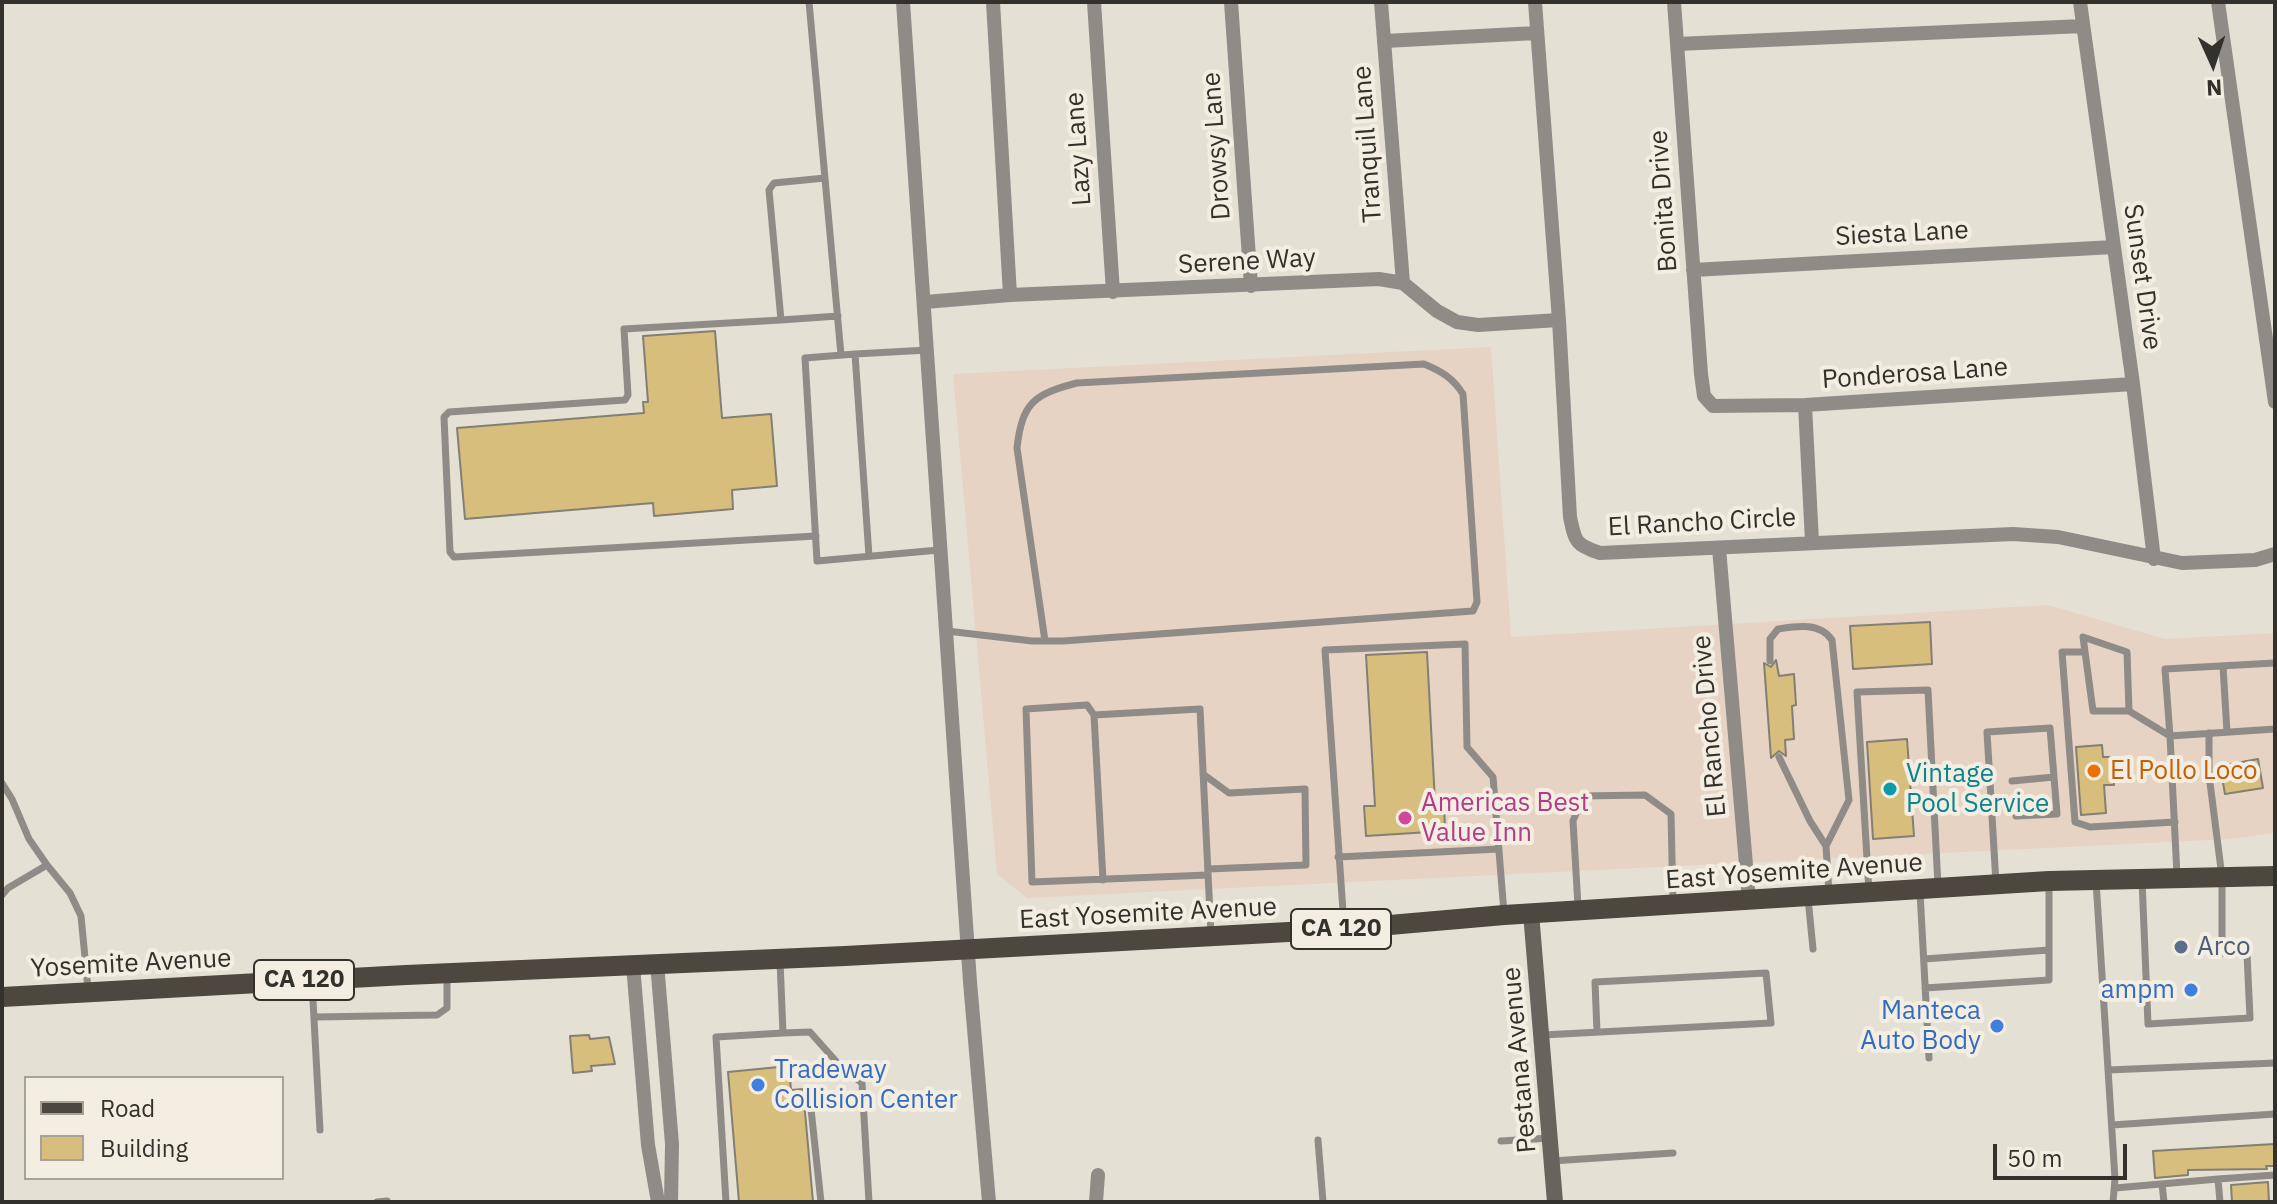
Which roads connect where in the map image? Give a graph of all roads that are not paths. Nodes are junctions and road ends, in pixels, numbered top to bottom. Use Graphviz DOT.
graph roads {
  1 [pos="809,2"];
  2 [pos="903,2"];
  3 [pos="993,2"];
  4 [pos="1094,2"];
  5 [pos="1231,2"];
  6 [pos="1381,2"];
  7 [pos="1535,2"];
  8 [pos="1674,2"];
  9 [pos="2080,2"];
  10 [pos="2218,2"];
  11 [pos="2083,26"];
  12 [pos="1536,33"];
  13 [pos="1385,41"];
  14 [pos="1677,44"];
  15 [pos="825,178"];
  16 [pos="2114,247"];
  17 [pos="1693,270"];
  18 [pos="1403,283"];
  19 [pos="1251,286"];
  20 [pos="1113,292"];
  21 [pos="1010,295"];
  22 [pos="925,302"];
  23 [pos="838,316"];
  24 [pos="781,320"];
  25 [pos="1559,320"];
  26 [pos="928,350"];
  27 [pos="855,354"];
  28 [pos="841,355"];
  29 [pos="2133,384"];
  30 [pos="1704,396"];
  31 [pos="2275,402"];
  32 [pos="1805,405"];
  33 [pos="816,536"];
  34 [pos="1812,542"];
  35 [pos="1719,548"];
  36 [pos="942,550"];
  37 [pos="2275,554"];
  38 [pos="869,556"];
  39 [pos="2154,559"];
  40 [pos="947,631"];
  41 [pos="1045,641"];
  42 [pos="2085,652"];
  43 [pos="1770,661"];
  44 [pos="2275,663"];
  45 [pos="2223,666"];
  46 [pos="2129,711"];
  47 [pos="1094,715"];
  48 [pos="2275,729"];
  49 [pos="2227,732"];
  50 [pos="2209,733"];
  51 [pos="2170,736"];
  52 [pos="1779,757"];
  53 [pos="1203,774"];
  54 [pos="2054,777"];
  55 [pos="2012,781"];
  56 [pos="2,783"];
  57 [pos="2016,816"];
  58 [pos="2175,822"];
  59 [pos="1826,846"];
  60 [pos="1499,849"];
  61 [pos="1338,857"];
  62 [pos="47,865"];
  63 [pos="1208,872"];
  64 [pos="2275,876"];
  65 [pos="2178,877"];
  66 [pos="2222,877"];
  67 [pos="2142,878"];
  68 [pos="2096,879"];
  69 [pos="1103,880"];
  70 [pos="2049,881"];
  71 [pos="1996,885"];
  72 [pos="1929,889"];
  73 [pos="1870,893"];
  74 [pos="2,895"];
  75 [pos="1829,895"];
  76 [pos="1808,896"];
  77 [pos="1749,900"];
  78 [pos="1674,906"];
  79 [pos="1578,910"];
  80 [pos="1531,913"];
  81 [pos="1504,915"];
  82 [pos="1344,929"];
  83 [pos="1211,936"];
  84 [pos="968,949"];
  85 [pos="1813,949"];
  86 [pos="2049,950"];
  87 [pos="780,958"];
  88 [pos="1924,959"];
  89 [pos="657,963"];
  90 [pos="633,965"];
  91 [pos="447,973"];
  92 [pos="406,975"];
  93 [pos="312,980"];
  94 [pos="1925,988"];
  95 [pos="89,992"];
  96 [pos="2,997"];
  97 [pos="315,1017"];
  98 [pos="1597,1032"];
  99 [pos="783,1033"];
  100 [pos="1541,1035"];
  101 [pos="1929,1058"];
  102 [pos="2275,1063"];
  103 [pos="2108,1070"];
  104 [pos="810,1100"];
  105 [pos="2275,1114"];
  106 [pos="2112,1125"];
  107 [pos="320,1130"];
  108 [pos="1550,1138"];
  109 [pos="1318,1140"];
  110 [pos="1501,1141"];
  111 [pos="1673,1153"];
  112 [pos="1552,1161"];
  113 [pos="1098,1175"];
  114 [pos="2275,1175"];
  115 [pos="2218,1179"];
  116 [pos="2162,1184"];
  117 [pos="2115,1188"];
  118 [pos="387,1201"];
  119 [pos="377,1202"];
  120 [pos="658,1202"];
  121 [pos="671,1202"];
  122 [pos="726,1202"];
  123 [pos="821,1202"];
  124 [pos="869,1202"];
  125 [pos="989,1202"];
  126 [pos="1096,1202"];
  127 [pos="1323,1202"];
  128 [pos="1555,1202"];
  129 [pos="2113,1202"];
  130 [pos="2164,1202"];
  131 [pos="2220,1202"];
  1 -- 15 [label="lane"];
  2 -- 22 [label="street"];
  3 -- 21 [label="street"];
  4 -- 20 [label="street, Lazy Lane"];
  5 -- 19 [label="street, Drowsy Lane"];
  6 -- 13 [label="street, Tranquil Lane"];
  7 -- 12 [label="street, El Rancho Circle"];
  8 -- 14 [label="street, Bonita Drive"];
  9 -- 11 [label="street, Sunset Drive"];
  10 -- 31 [label="street"];
  11 -- 14 [label="street"];
  11 -- 16 [label="street, Sunset Drive"];
  12 -- 13 [label="street"];
  12 -- 25 [label="street, El Rancho Circle"];
  13 -- 18 [label="street, Tranquil Lane"];
  14 -- 17 [label="street, Bonita Drive"];
  15 -- 23 [label="lane"];
  15 -- 24 [label="lane"];
  16 -- 17 [label="street, Siesta Lane"];
  16 -- 29 [label="street, Sunset Drive"];
  17 -- 30 [label="street, Bonita Drive"];
  18 -- 19 [label="street, Serene Way"];
  18 -- 25 [label="street"];
  19 -- 20 [label="street, Serene Way"];
  20 -- 21 [label="street, Serene Way"];
  21 -- 22 [label="street, Serene Way"];
  22 -- 26 [label="street"];
  23 -- 24 [label="lane"];
  23 -- 28 [label="lane"];
  24 -- 33 [label="lane"];
  25 -- 35 [label="street, El Rancho Circle"];
  26 -- 27 [label="lane"];
  26 -- 36 [label="street"];
  27 -- 28 [label="lane"];
  27 -- 38 [label="lane"];
  28 -- 33 [label="lane"];
  29 -- 32 [label="street, Ponderosa Lane"];
  29 -- 39 [label="street, Sunset Drive"];
  30 -- 32 [label="street, Ponderosa Lane"];
  32 -- 34 [label="street"];
  33 -- 38 [label="lane"];
  34 -- 35 [label="street, El Rancho Circle"];
  34 -- 39 [label="street, El Rancho Circle"];
  35 -- 77 [label="street, El Rancho Drive"];
  36 -- 38 [label="lane"];
  36 -- 40 [label="street"];
  37 -- 39 [label="street, El Rancho Circle"];
  40 -- 41 [label="lane"];
  40 -- 84 [label="street"];
  41 -- 41 [label="lane"];
  42 -- 46 [label="lane"];
  42 -- 46 [label="lane"];
  42 -- 58 [label="lane"];
  43 -- 59 [label="lane"];
  44 -- 45 [label="lane"];
  45 -- 49 [label="lane"];
  45 -- 51 [label="lane"];
  46 -- 51 [label="lane"];
  47 -- 53 [label="lane"];
  47 -- 69 [label="lane"];
  47 -- 69 [label="lane"];
  48 -- 49 [label="lane"];
  49 -- 50 [label="lane"];
  50 -- 51 [label="lane"];
  50 -- 66 [label="lane"];
  51 -- 58 [label="lane"];
  52 -- 59 [label="lane"];
  53 -- 63 [label="lane"];
  53 -- 63 [label="lane"];
  54 -- 55 [label="lane"];
  54 -- 57 [label="lane"];
  54 -- 71 [label="lane"];
  56 -- 62 [label="lane"];
  58 -- 65 [label="lane"];
  59 -- 75 [label="lane"];
  60 -- 61 [label="lane"];
  60 -- 61 [label="lane"];
  60 -- 81 [label="lane"];
  61 -- 82 [label="lane"];
  62 -- 74 [label="lane"];
  62 -- 95 [label="lane"];
  63 -- 69 [label="lane"];
  63 -- 83 [label="lane"];
  64 -- 66 [label="main road, East Yosemite Avenue / CA 120"];
  65 -- 66 [label="main road, East Yosemite Avenue / CA 120"];
  65 -- 67 [label="main road, East Yosemite Avenue / CA 120"];
  66 -- 67 [label="lane"];
  67 -- 68 [label="main road, East Yosemite Avenue / CA 120"];
  68 -- 70 [label="main road, East Yosemite Avenue / CA 120"];
  68 -- 103 [label="lane"];
  70 -- 71 [label="main road, East Yosemite Avenue / CA 120"];
  70 -- 86 [label="lane"];
  71 -- 72 [label="main road, East Yosemite Avenue / CA 120"];
  72 -- 73 [label="main road, East Yosemite Avenue / CA 120"];
  72 -- 73 [label="lane"];
  72 -- 88 [label="lane"];
  73 -- 75 [label="main road, East Yosemite Avenue / CA 120"];
  75 -- 76 [label="main road, East Yosemite Avenue / CA 120"];
  76 -- 77 [label="main road, East Yosemite Avenue / CA 120"];
  76 -- 85 [label="lane"];
  77 -- 78 [label="main road, East Yosemite Avenue / CA 120"];
  78 -- 79 [label="main road, East Yosemite Avenue / CA 120"];
  78 -- 79 [label="lane"];
  79 -- 80 [label="main road, East Yosemite Avenue / CA 120"];
  80 -- 81 [label="main road, East Yosemite Avenue / CA 120"];
  80 -- 100 [label="street, Pestana Avenue"];
  81 -- 82 [label="main road, East Yosemite Avenue / CA 120"];
  82 -- 83 [label="main road, East Yosemite Avenue / CA 120"];
  83 -- 84 [label="main road, East Yosemite Avenue / CA 120"];
  84 -- 87 [label="main road, East Yosemite Avenue / CA 120"];
  84 -- 125 [label="street"];
  86 -- 88 [label="lane"];
  86 -- 94 [label="lane"];
  87 -- 89 [label="main road, East Yosemite Avenue / CA 120"];
  87 -- 99 [label="lane"];
  88 -- 94 [label="lane"];
  89 -- 90 [label="main road, East Yosemite Avenue / CA 120"];
  89 -- 121 [label="street"];
  90 -- 91 [label="main road, East Yosemite Avenue / CA 120"];
  90 -- 120 [label="street"];
  91 -- 92 [label="main road, East Yosemite Avenue / CA 120"];
  91 -- 97 [label="lane"];
  92 -- 93 [label="main road, Yosemite Avenue / CA 120"];
  93 -- 95 [label="main road, Yosemite Avenue / CA 120"];
  93 -- 97 [label="lane"];
  94 -- 101 [label="lane"];
  95 -- 96 [label="main road, Yosemite Avenue / CA 120"];
  97 -- 107 [label="lane"];
  98 -- 98 [label="lane"];
  98 -- 100 [label="lane"];
  99 -- 122 [label="lane"];
  99 -- 124 [label="lane"];
  100 -- 108 [label="street, Pestana Avenue"];
  102 -- 103 [label="lane"];
  103 -- 106 [label="lane"];
  104 -- 123 [label="lane"];
  105 -- 106 [label="lane"];
  106 -- 117 [label="lane"];
  108 -- 110 [label="lane"];
  108 -- 112 [label="street, Pestana Avenue"];
  109 -- 127 [label="lane"];
  111 -- 112 [label="lane"];
  112 -- 128 [label="street, Pestana Avenue"];
  113 -- 126 [label="street"];
  114 -- 115 [label="lane"];
  115 -- 116 [label="lane"];
  115 -- 131 [label="lane"];
  116 -- 117 [label="lane"];
  116 -- 130 [label="lane"];
  117 -- 129 [label="lane"];
  118 -- 119 [label="lane"];
}
